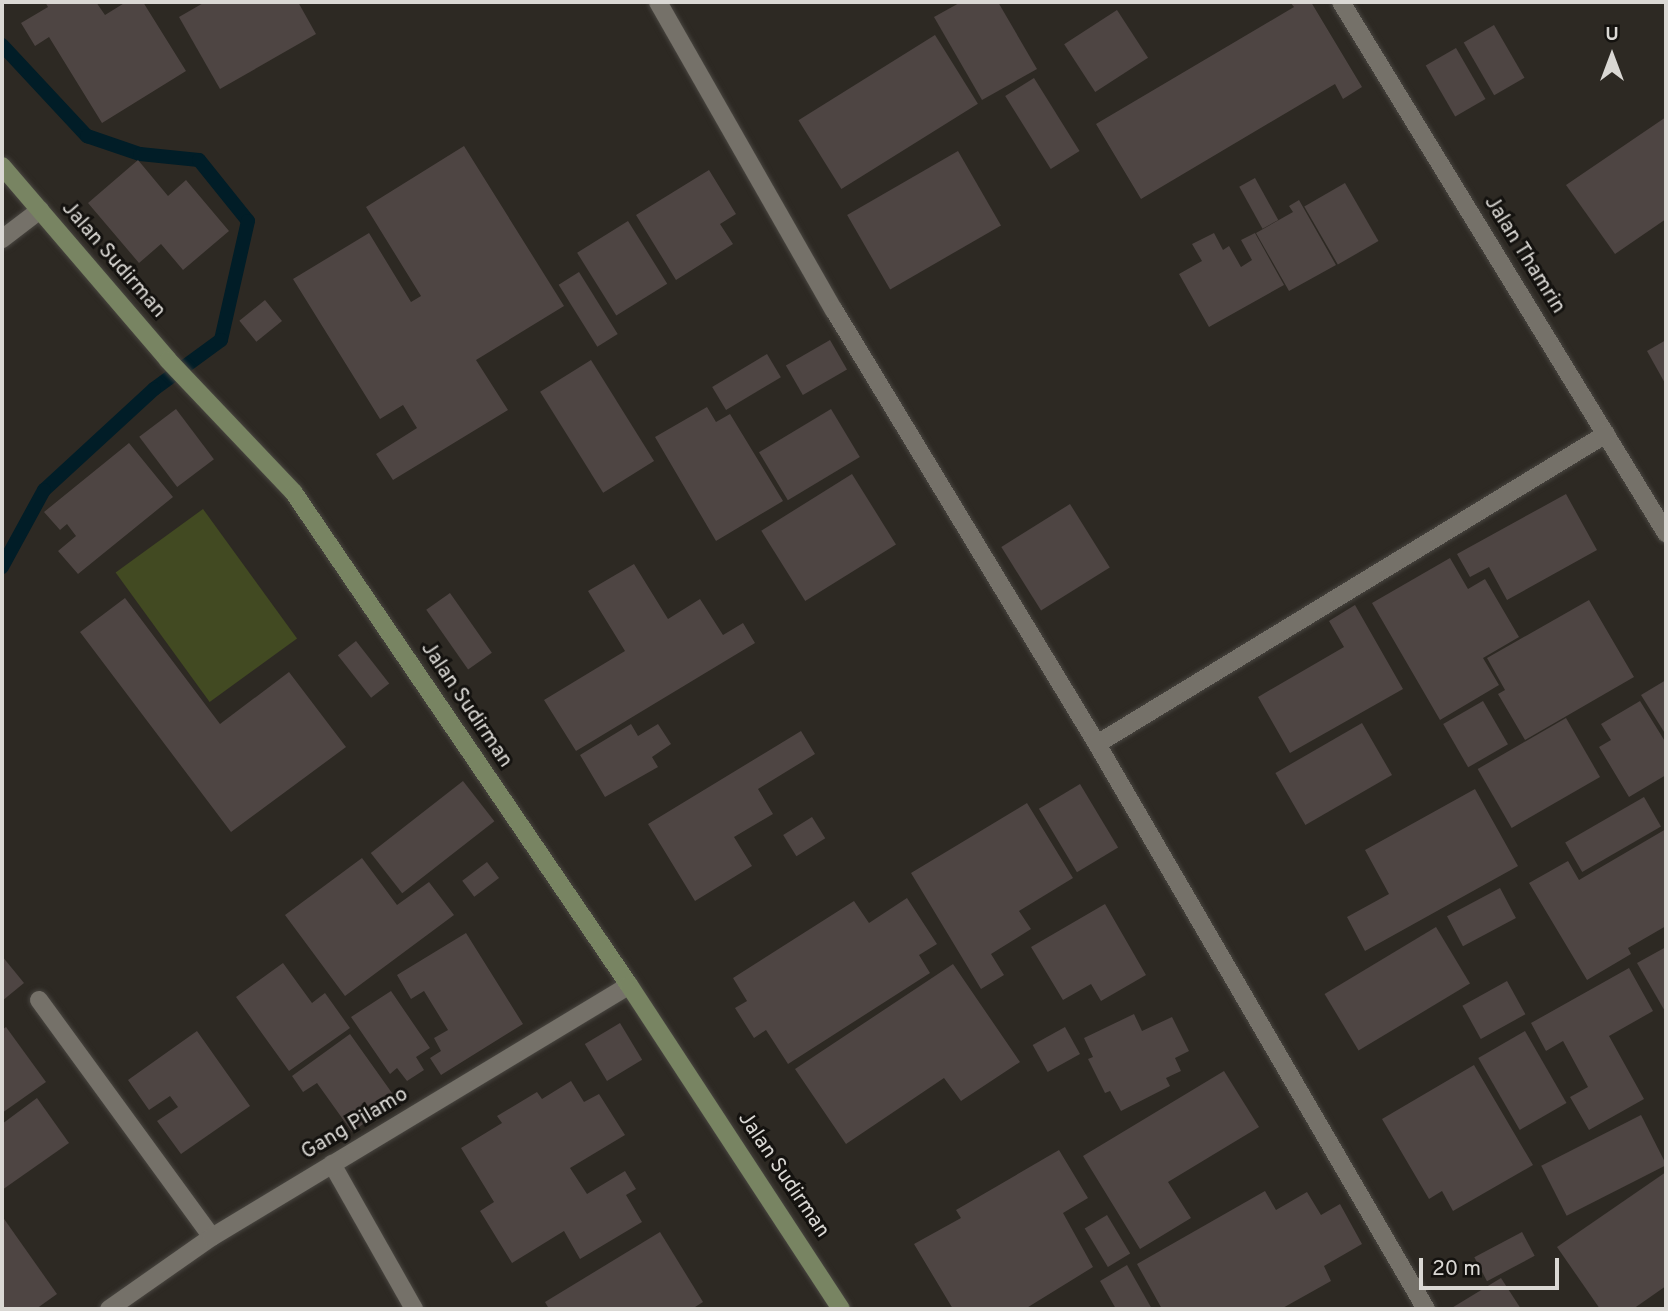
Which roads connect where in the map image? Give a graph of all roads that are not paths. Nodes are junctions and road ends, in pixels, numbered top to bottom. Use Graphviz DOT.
graph roads {
  1 [pos="658,2"];
  2 [pos="1341,2"];
  3 [pos="2,166"];
  4 [pos="40,210"];
  5 [pos="2,239"];
  6 [pos="1606,434"];
  7 [pos="1666,533"];
  8 [pos="1097,744"];
  9 [pos="629,985"];
  10 [pos="39,1000"];
  11 [pos="332,1164"];
  12 [pos="212,1237"];
  13 [pos="109,1309"];
  14 [pos="414,1309"];
  15 [pos="841,1309"];
  16 [pos="1426,1309"];
  1 -- 8 [label="street"];
  2 -- 6 [label="street, Jalan Thamrin"];
  3 -- 4 [label="street, Jalan Sudirman"];
  4 -- 5 [label="street"];
  4 -- 9 [label="street, Jalan Sudirman"];
  6 -- 7 [label="street, Jalan Thamrin"];
  6 -- 8 [label="street"];
  8 -- 16 [label="street"];
  9 -- 11 [label="street, Gang Pilamo"];
  9 -- 15 [label="street, Jalan Sudirman"];
  10 -- 12 [label="street"];
  11 -- 12 [label="street, Gang Pilamo"];
  11 -- 14 [label="street"];
  12 -- 13 [label="street, Gang Pilamo"];
}
